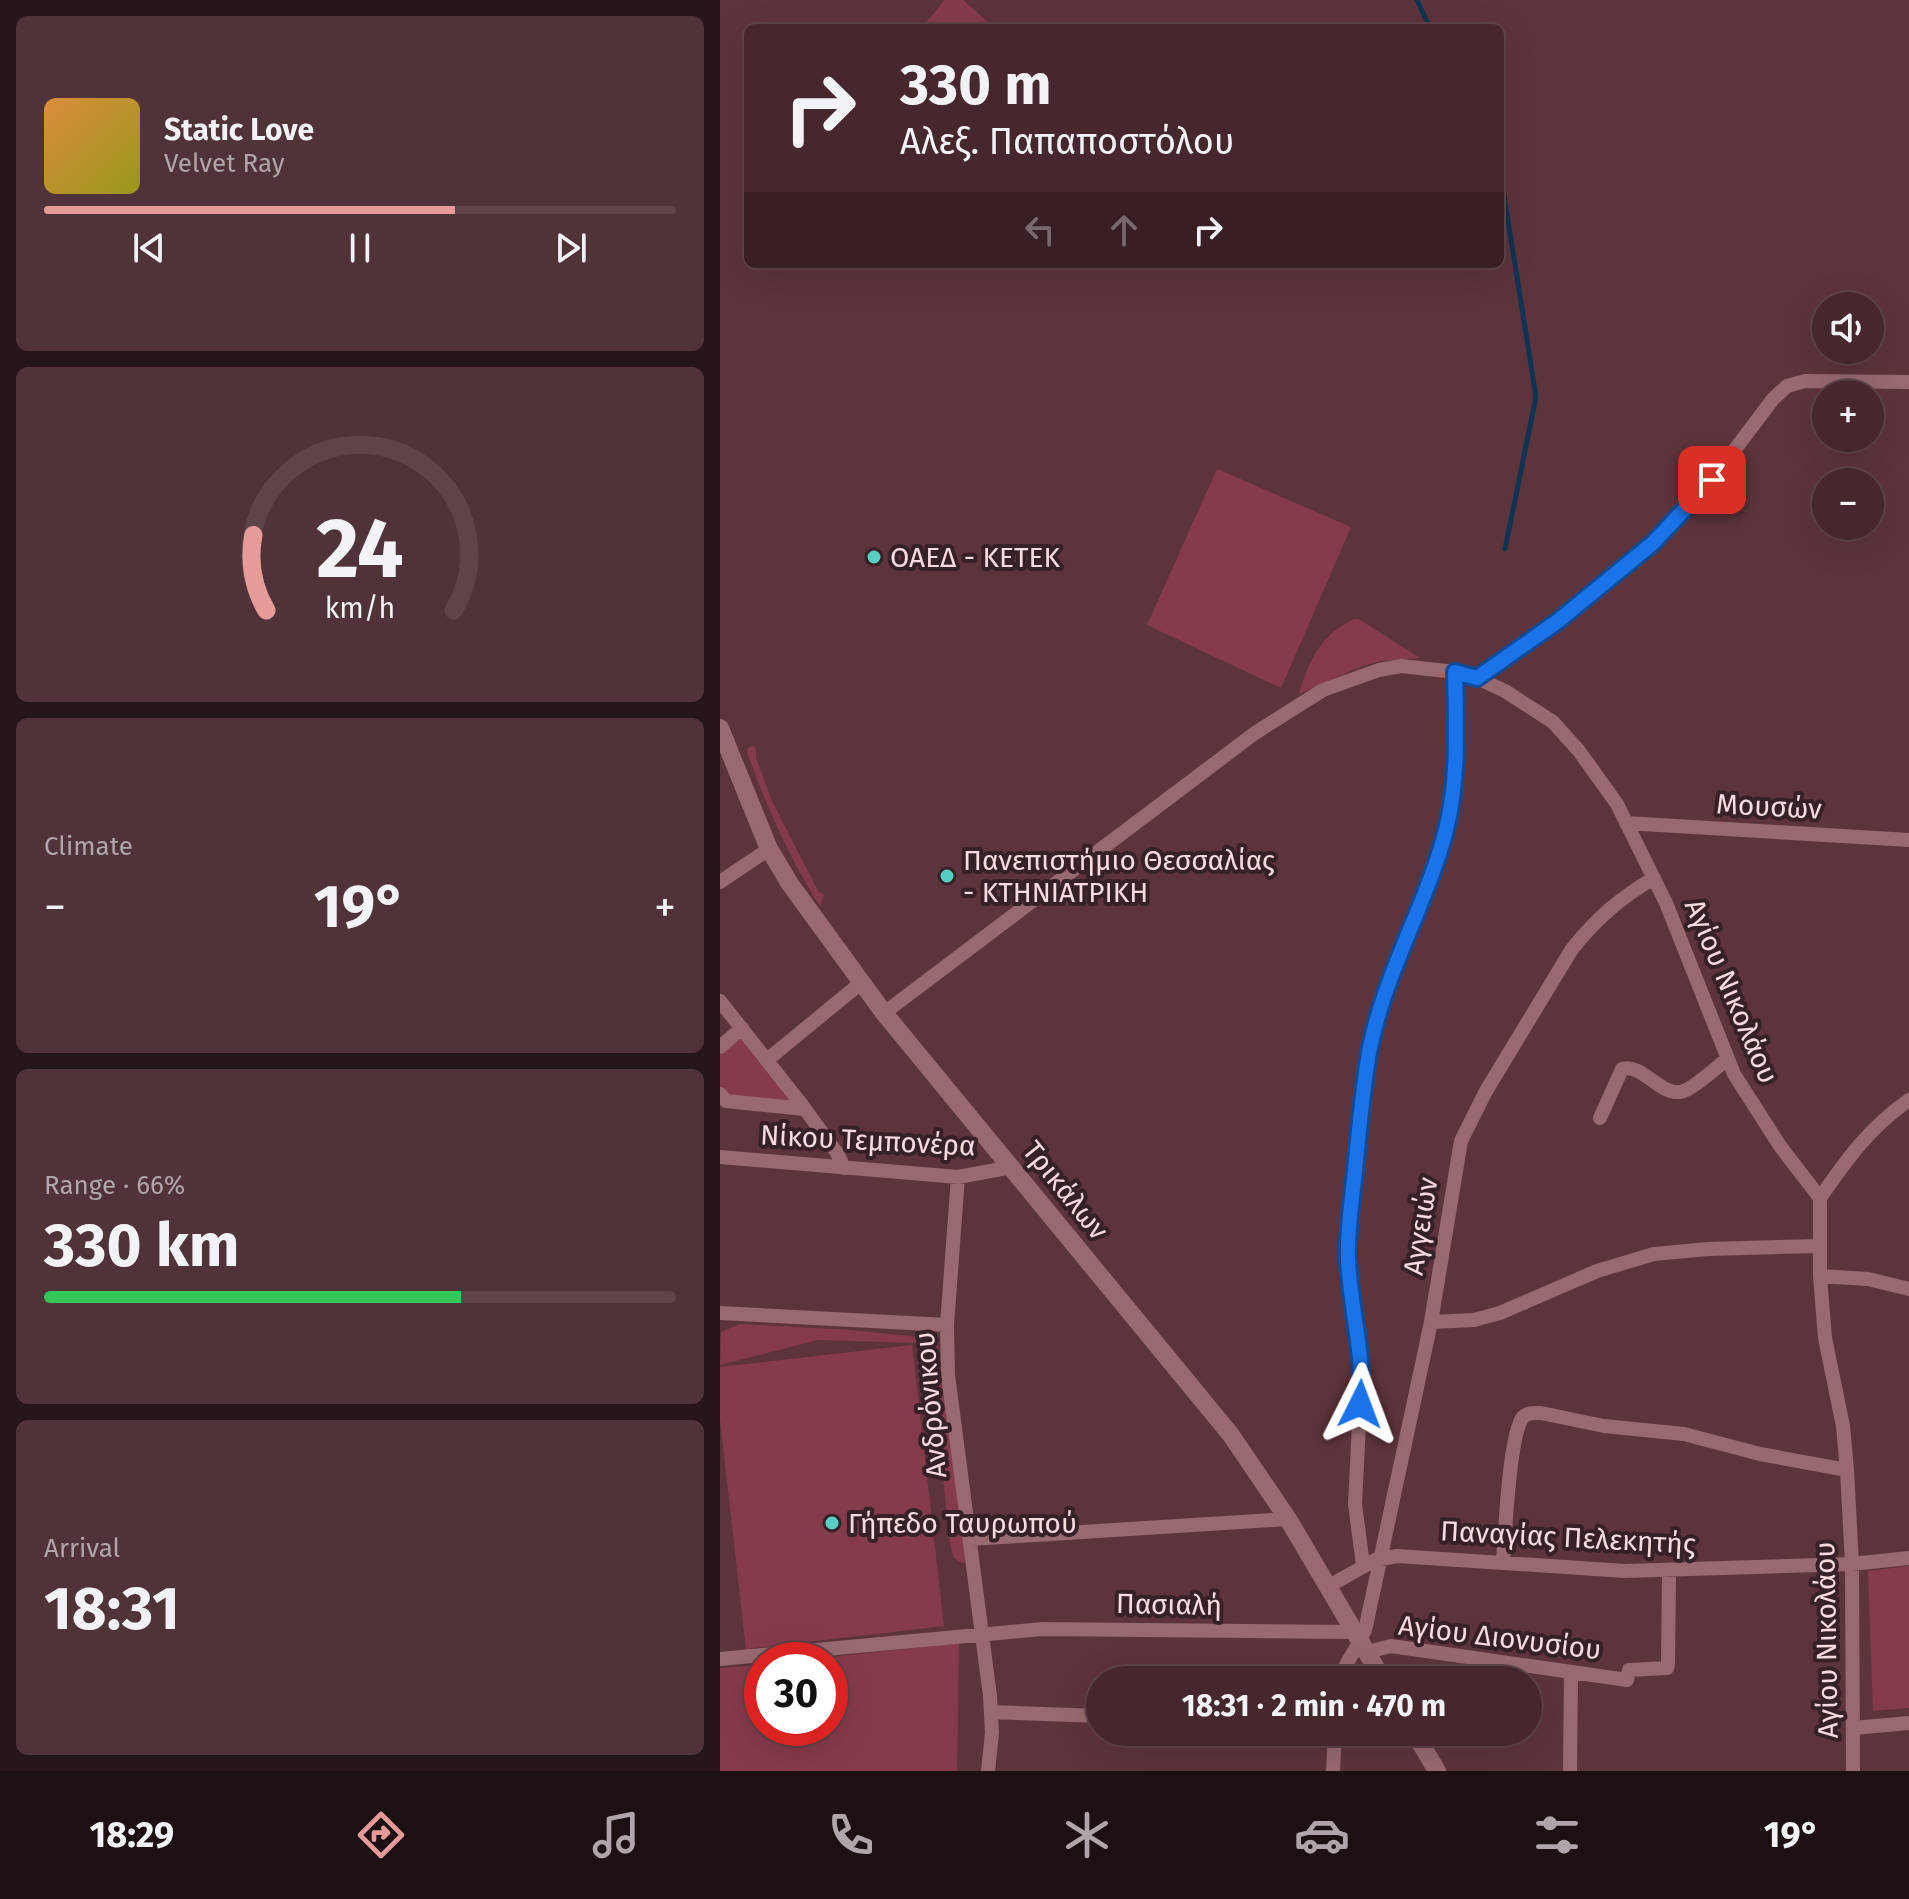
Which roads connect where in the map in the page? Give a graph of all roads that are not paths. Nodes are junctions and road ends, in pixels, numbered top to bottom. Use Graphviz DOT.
graph roads {
  1 [pos="1909,382"];
  2 [pos="1455,672"];
  3 [pos="1477,678"];
  4 [pos="720,728"];
  5 [pos="1626,823"];
  6 [pos="1909,840"];
  7 [pos="769,849"];
  8 [pos="1654,878"];
  9 [pos="720,882"];
  10 [pos="862,982"];
  11 [pos="720,1001"];
  12 [pos="884,1013"];
  13 [pos="742,1028"];
  14 [pos="720,1047"];
  15 [pos="1727,1059"];
  16 [pos="767,1060"];
  17 [pos="720,1094"];
  18 [pos="1909,1100"];
  19 [pos="805,1109"];
  20 [pos="1600,1118"];
  21 [pos="720,1157"];
  22 [pos="1012,1167"];
  23 [pos="844,1168"];
  24 [pos="958,1177"];
  25 [pos="1820,1198"];
  26 [pos="1819,1246"];
  27 [pos="1820,1276"];
  28 [pos="1909,1289"];
  29 [pos="720,1313"];
  30 [pos="1431,1322"];
  31 [pos="947,1325"];
  32 [pos="1847,1470"];
  33 [pos="1288,1519"];
  34 [pos="971,1539"];
  35 [pos="1381,1558"];
  36 [pos="1909,1558"];
  37 [pos="1503,1562"];
  38 [pos="1852,1564"];
  39 [pos="1363,1565"];
  40 [pos="1669,1571"];
  41 [pos="1329,1586"];
  42 [pos="982,1633"];
  43 [pos="1361,1643"];
  44 [pos="720,1659"];
  45 [pos="1345,1666"];
  46 [pos="1375,1666"];
  47 [pos="1571,1672"];
  48 [pos="991,1712"];
  49 [pos="1086,1715"];
  50 [pos="1909,1723"];
  51 [pos="1853,1728"];
  52 [pos="1334,1746"];
  53 [pos="1422,1746"];
  54 [pos="988,1771"];
  55 [pos="1333,1771"];
  56 [pos="1437,1771"];
  57 [pos="1570,1771"];
  58 [pos="1853,1771"];
  1 -- 3 [label="street"];
  2 -- 3 [label="street, Αγίου Νικολάου"];
  2 -- 12 [label="street, Αγίου Νικολάου"];
  2 -- 39 [label="street"];
  3 -- 5 [label="street, Αγίου Νικολάου"];
  4 -- 7 [label="main road, Τρικάλων"];
  5 -- 6 [label="street, Μουσών"];
  5 -- 8 [label="street, Αγίου Νικολάου"];
  7 -- 9 [label="street"];
  7 -- 10 [label="main road, Τρικάλων"];
  8 -- 15 [label="street, Αγίου Νικολάου"];
  8 -- 30 [label="street, Αγγειών"];
  10 -- 12 [label="main road, Τρικάλων"];
  10 -- 16 [label="street"];
  11 -- 13 [label="street"];
  12 -- 22 [label="main road, Τρικάλων"];
  13 -- 14 [label="street"];
  13 -- 16 [label="street"];
  15 -- 20 [label="street"];
  15 -- 25 [label="street, Αγίου Νικολάου"];
  16 -- 19 [label="street"];
  17 -- 19 [label="street"];
  18 -- 25 [label="street"];
  19 -- 23 [label="street"];
  21 -- 23 [label="street, Νίκου Τεμπονέρα"];
  22 -- 24 [label="street, Νίκου Τεμπονέρα"];
  22 -- 33 [label="main road, Τρικάλων"];
  23 -- 24 [label="street, Νίκου Τεμπονέρα"];
  24 -- 31 [label="street, Ανδρόνικου"];
  25 -- 26 [label="street, Αγίου Νικολάου"];
  26 -- 27 [label="street, Αγίου Νικολάου"];
  26 -- 30 [label="street"];
  27 -- 28 [label="street"];
  27 -- 32 [label="street, Αγίου Νικολάου"];
  29 -- 31 [label="street"];
  30 -- 35 [label="street, Αγγειών"];
  31 -- 34 [label="street, Ανδρόνικου"];
  32 -- 37 [label="street"];
  32 -- 38 [label="street, Αγίου Νικολάου"];
  33 -- 34 [label="street"];
  33 -- 41 [label="main road, Τρικάλων"];
  34 -- 42 [label="street, Ανδρόνικου"];
  35 -- 37 [label="street, Παναγίας Πελεκητής"];
  35 -- 39 [label="street, Παναγίας Πελεκητής"];
  35 -- 43 [label="street, Αγγειών"];
  36 -- 38 [label="street, Παναγίας Πελεκητής"];
  37 -- 40 [label="street, Παναγίας Πελεκητής"];
  38 -- 40 [label="street, Παναγίας Πελεκητής"];
  38 -- 51 [label="street, Αγίου Νικολάου"];
  39 -- 41 [label="street, Παναγίας Πελεκητής"];
  40 -- 47 [label="street, Αγίου Διονυσίου"];
  41 -- 43 [label="main road, Τρικάλων"];
  42 -- 43 [label="street, Πασιαλή"];
  42 -- 44 [label="street, Πασιαλή"];
  42 -- 48 [label="street, Ανδρόνικου"];
  43 -- 45 [label="street, Αγγειών"];
  43 -- 46 [label="main road, Τρικάλων"];
  43 -- 47 [label="street, Αγίου Διονυσίου"];
  47 -- 57 [label="street"];
  48 -- 49 [label="street"];
  48 -- 54 [label="street, Ανδρόνικου"];
  50 -- 51 [label="street"];
  51 -- 58 [label="street, Αγίου Νικολάου"];
  52 -- 55 [label="street"];
  53 -- 56 [label="main road"];
}
